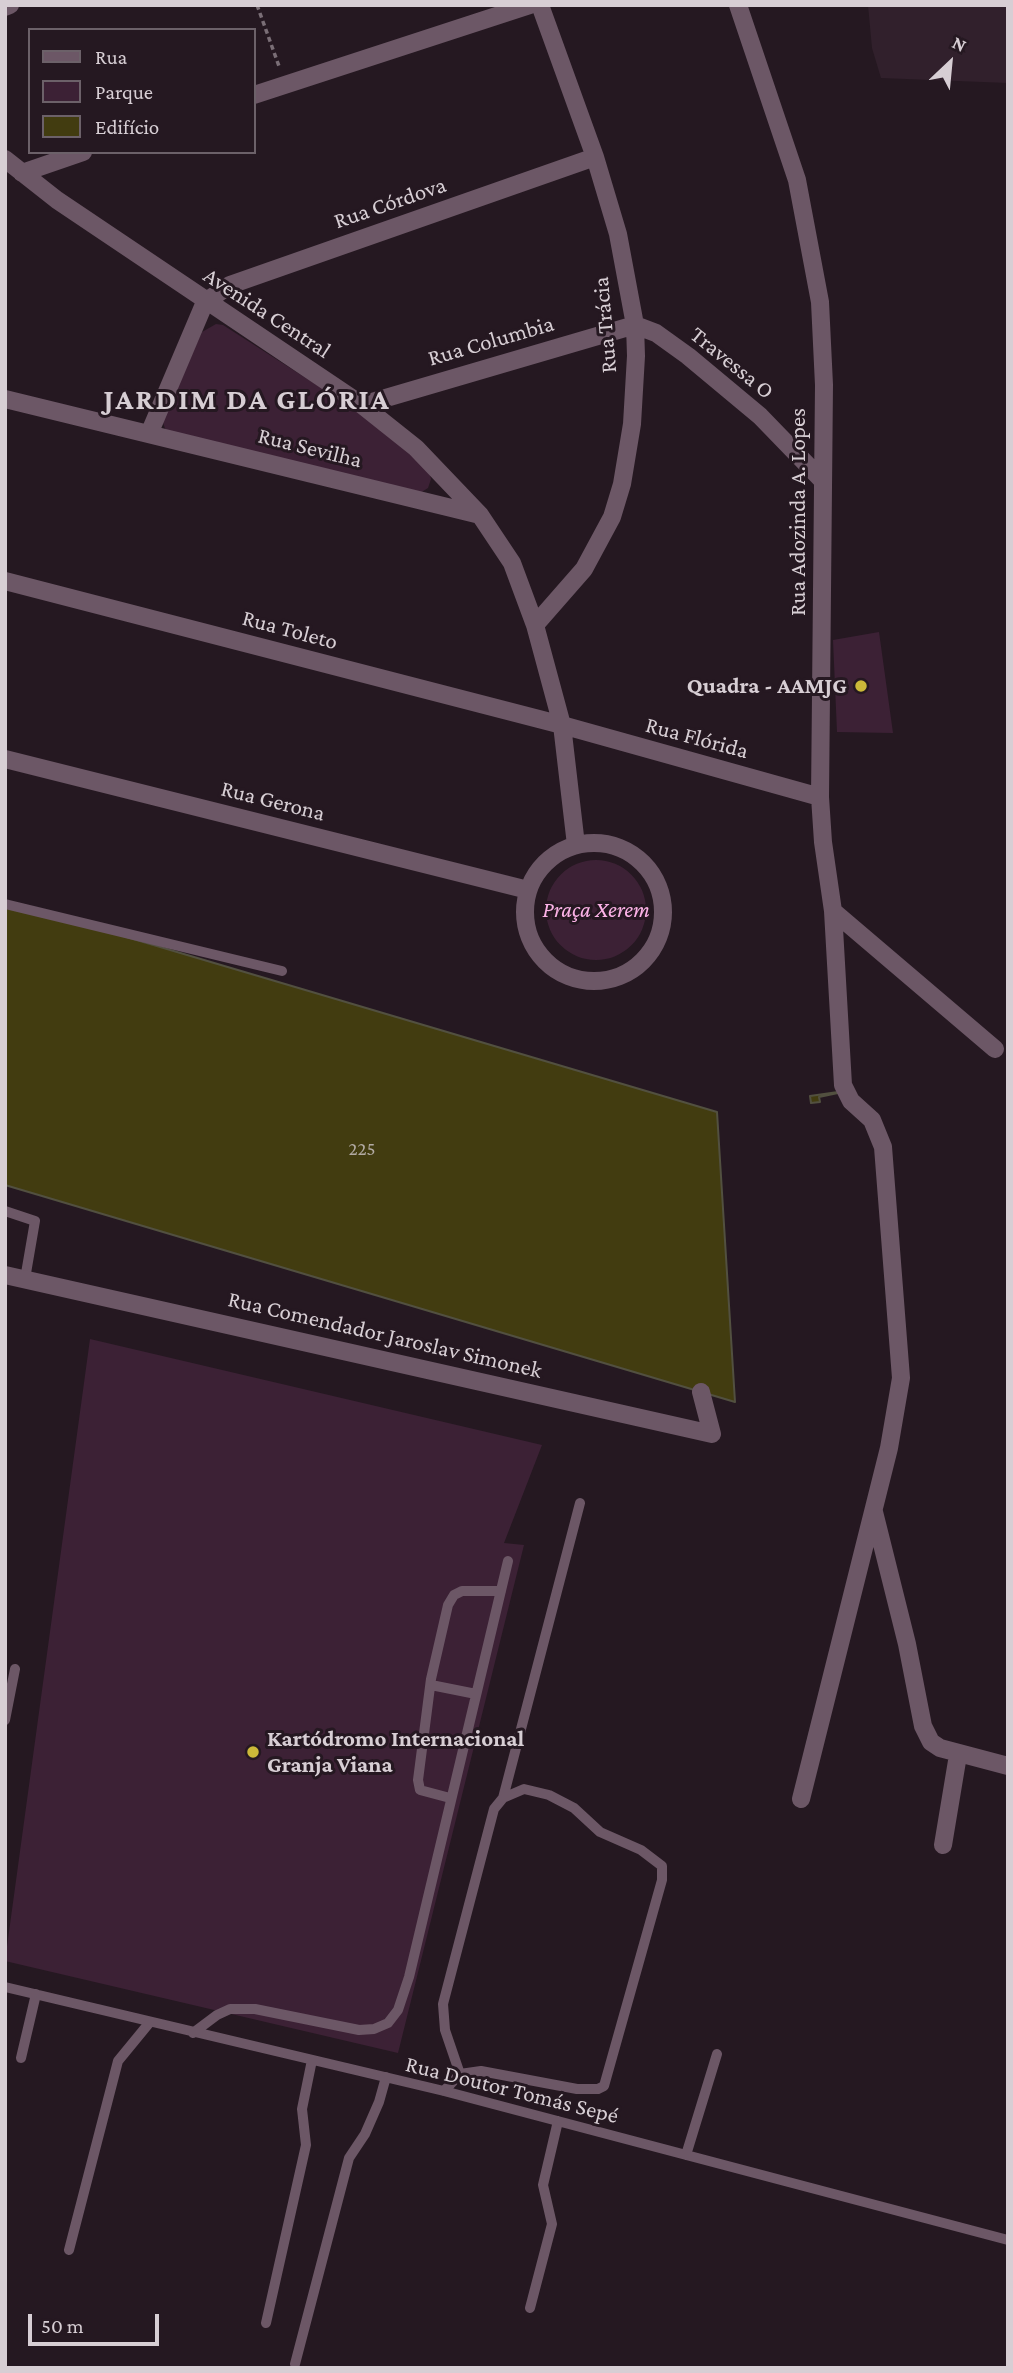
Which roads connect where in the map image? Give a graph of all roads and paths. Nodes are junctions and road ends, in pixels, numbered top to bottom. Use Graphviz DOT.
graph roads {
  1 [pos="257,5"];
  2 [pos="530,5"];
  3 [pos="540,5"];
  4 [pos="738,5"];
  5 [pos="285,84"];
  6 [pos="256,94"];
  7 [pos="77,154"];
  8 [pos="595,157"];
  9 [pos="5,159"];
  10 [pos="22,173"];
  11 [pos="205,302"];
  12 [pos="635,325"];
  13 [pos="5,399"];
  14 [pos="362,405"];
  15 [pos="149,434"];
  16 [pos="821,480"];
  17 [pos="480,515"];
  18 [pos="5,582"];
  19 [pos="535,625"];
  20 [pos="562,726"];
  21 [pos="5,759"];
  22 [pos="820,797"];
  23 [pos="576,845"];
  24 [pos="528,890"];
  25 [pos="5,904"];
  26 [pos="833,911"];
  27 [pos="282,971"];
  28 [pos="995,1049"];
  29 [pos="5,1211"];
  30 [pos="5,1275"];
  31 [pos="25,1279"];
  32 [pos="701,1392"];
  33 [pos="580,1503"];
  34 [pos="874,1510"];
  35 [pos="508,1561"];
  36 [pos="501,1591"];
  37 [pos="15,1669"];
  38 [pos="431,1685"];
  39 [pos="476,1694"];
  40 [pos="5,1720"];
  41 [pos="958,1755"];
  42 [pos="1008,1766"];
  43 [pos="450,1798"];
  44 [pos="503,1798"];
  45 [pos="801,1799"];
  46 [pos="943,1845"];
  47 [pos="5,1987"];
  48 [pos="36,1994"];
  49 [pos="150,2022"];
  50 [pos="193,2033"];
  51 [pos="717,2054"];
  52 [pos="21,2058"];
  53 [pos="312,2060"];
  54 [pos="460,2074"];
  55 [pos="386,2077"];
  56 [pos="444,2091"];
  57 [pos="558,2121"];
  58 [pos="686,2155"];
  59 [pos="1008,2240"];
  60 [pos="69,2250"];
  61 [pos="530,2308"];
  62 [pos="266,2323"];
  63 [pos="295,2364"];
  1 -- 5 [label="path"];
  2 -- 5 [label="street"];
  3 -- 8 [label="street, Rua Trácia"];
  4 -- 16 [label="street, Rua Adozinda A. Lopes"];
  5 -- 6 [label="street"];
  7 -- 10 [label="street"];
  8 -- 11 [label="street, Rua Córdova"];
  8 -- 12 [label="street, Rua Trácia"];
  9 -- 10 [label="street, Avenida Central"];
  10 -- 11 [label="street, Avenida Central"];
  11 -- 14 [label="street, Avenida Central"];
  11 -- 15 [label="street"];
  12 -- 14 [label="street, Rua Columbia"];
  12 -- 16 [label="street, Travessa O"];
  12 -- 19 [label="street, Rua Trácia"];
  13 -- 15 [label="street, Rua Sevilha"];
  14 -- 17 [label="street, Avenida Central"];
  15 -- 17 [label="street, Rua Sevilha"];
  16 -- 22 [label="street, Rua Adozinda A. Lopes"];
  17 -- 19 [label="street, Avenida Central"];
  18 -- 20 [label="street, Rua Toleto"];
  19 -- 20 [label="street, Avenida Central"];
  20 -- 22 [label="street, Rua Flórida"];
  20 -- 23 [label="street, Avenida Central"];
  21 -- 24 [label="street, Rua Gerona"];
  22 -- 26 [label="street, Rua Adozinda A. Lopes"];
  23 -- 24 [label="street"];
  23 -- 24 [label="street"];
  25 -- 27 [label="lane"];
  26 -- 28 [label="street"];
  26 -- 34 [label="street, Rua Adozinda A. Lopes"];
  29 -- 31 [label="lane"];
  30 -- 31 [label="street, Rua Comendador Jaroslav Simonek"];
  31 -- 32 [label="street, Rua Comendador Jaroslav Simonek"];
  33 -- 44 [label="lane"];
  34 -- 41 [label="street"];
  34 -- 45 [label="street, Rua Adozinda A. Lopes"];
  35 -- 36 [label="lane"];
  36 -- 38 [label="lane"];
  36 -- 39 [label="lane"];
  37 -- 40 [label="lane"];
  38 -- 39 [label="lane"];
  38 -- 43 [label="lane"];
  39 -- 43 [label="lane"];
  41 -- 42 [label="street"];
  41 -- 46 [label="street"];
  43 -- 50 [label="lane"];
  44 -- 54 [label="lane"];
  44 -- 54 [label="lane"];
  47 -- 48 [label="lane, Rua Doutor Tomás Sepé"];
  48 -- 49 [label="lane, Rua Doutor Tomás Sepé"];
  48 -- 52 [label="lane"];
  49 -- 50 [label="lane, Rua Doutor Tomás Sepé"];
  49 -- 60 [label="lane"];
  50 -- 53 [label="lane, Rua Doutor Tomás Sepé"];
  51 -- 58 [label="lane"];
  53 -- 55 [label="lane, Rua Doutor Tomás Sepé"];
  53 -- 62 [label="lane"];
  54 -- 56 [label="lane"];
  55 -- 56 [label="lane, Rua Doutor Tomás Sepé"];
  55 -- 63 [label="lane"];
  56 -- 57 [label="lane, Rua Doutor Tomás Sepé"];
  57 -- 58 [label="lane, Rua Doutor Tomás Sepé"];
  57 -- 61 [label="lane"];
  58 -- 59 [label="lane, Rua Doutor Tomás Sepé"];
}
